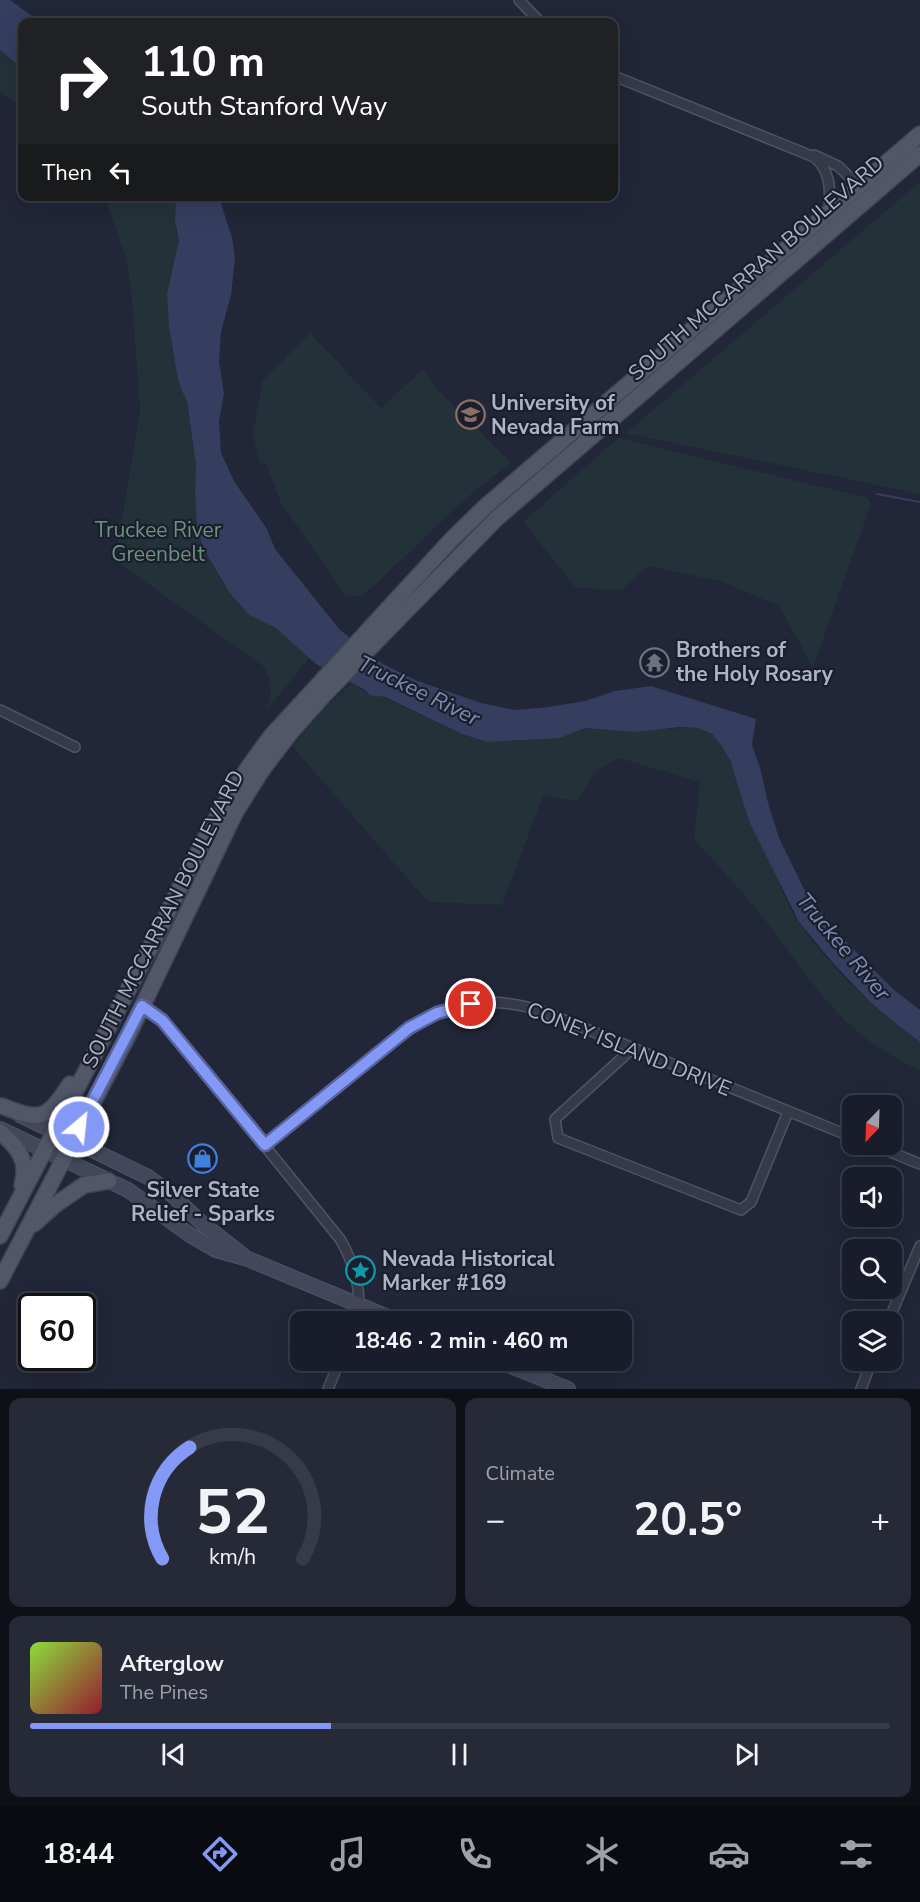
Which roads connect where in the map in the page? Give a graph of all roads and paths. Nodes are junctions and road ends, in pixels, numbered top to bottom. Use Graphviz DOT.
graph roads {
  1 [pos="519,0"];
  2 [pos="536,18"];
  3 [pos="618,78"];
  4 [pos="920,134"];
  5 [pos="809,154"];
  6 [pos="920,154"];
  7 [pos="860,187"];
  8 [pos="830,213"];
  9 [pos="529,469"];
  10 [pos="539,481"];
  11 [pos="379,628"];
  12 [pos="320,691"];
  13 [pos="0,710"];
  14 [pos="75,747"];
  15 [pos="142,1006"];
  16 [pos="117,1013"];
  17 [pos="633,1048"];
  18 [pos="1,1106"];
  19 [pos="788,1112"];
  20 [pos="0,1130"];
  21 [pos="55,1132"];
  22 [pos="842,1133"];
  23 [pos="73,1140"];
  24 [pos="265,1145"];
  25 [pos="45,1151"];
  26 [pos="898,1155"];
  27 [pos="62,1159"];
  28 [pos="920,1164"];
  29 [pos="109,1181"];
  30 [pos="18,1202"];
  31 [pos="24,1234"];
  32 [pos="0,1236"];
  33 [pos="920,1246"];
  34 [pos="248,1259"];
  35 [pos="0,1281"];
  36 [pos="359,1305"];
  37 [pos="358,1311"];
  38 [pos="373,1311"];
  39 [pos="893,1311"];
  40 [pos="335,1371"];
  41 [pos="523,1371"];
  42 [pos="868,1371"];
  43 [pos="328,1389"];
  44 [pos="568,1389"];
  45 [pos="861,1389"];
  1 -- 2 [label="street"];
  3 -- 5 [label="street"];
  4 -- 7 [label="main road, SOUTH MCCARRAN BOULEVARD"];
  5 -- 7 [label="street"];
  5 -- 8 [label="street"];
  6 -- 10 [label="main road, SOUTH MCCARRAN BOULEVARD"];
  7 -- 8 [label="main road, SOUTH MCCARRAN BOULEVARD"];
  8 -- 9 [label="main road, SOUTH MCCARRAN BOULEVARD"];
  9 -- 10 [label="main road"];
  9 -- 11 [label="main road, SOUTH MCCARRAN BOULEVARD"];
  10 -- 11 [label="main road, SOUTH MCCARRAN BOULEVARD"];
  11 -- 12 [label="main road, SOUTH MCCARRAN BOULEVARD"];
  12 -- 15 [label="main road, SOUTH MCCARRAN BOULEVARD"];
  12 -- 16 [label="main road, SOUTH MCCARRAN BOULEVARD"];
  13 -- 14 [label="street"];
  15 -- 23 [label="main road, SOUTH MCCARRAN BOULEVARD"];
  15 -- 24 [label="street"];
  16 -- 18 [label="main road"];
  16 -- 21 [label="main road, SOUTH MCCARRAN BOULEVARD"];
  17 -- 19 [label="street, CONEY ISLAND DRIVE"];
  17 -- 19 [label="street"];
  17 -- 24 [label="street, CONEY ISLAND DRIVE"];
  18 -- 21 [label="main road"];
  19 -- 22 [label="street, CONEY ISLAND DRIVE"];
  20 -- 25 [label="main road"];
  20 -- 30 [label="main road"];
  21 -- 23 [label="main road"];
  21 -- 25 [label="main road, SOUTH MCCARRAN BOULEVARD"];
  23 -- 27 [label="main road, SOUTH MCCARRAN BOULEVARD"];
  23 -- 34 [label="main road"];
  24 -- 36 [label="street"];
  25 -- 27 [label="main road"];
  25 -- 30 [label="main road, SOUTH MCCARRAN BOULEVARD"];
  26 -- 28 [label="street"];
  27 -- 29 [label="main road"];
  27 -- 31 [label="main road, SOUTH MCCARRAN BOULEVARD"];
  29 -- 31 [label="main road"];
  29 -- 34 [label="main road"];
  30 -- 32 [label="main road, SOUTH MCCARRAN BOULEVARD"];
  31 -- 35 [label="main road, SOUTH MCCARRAN BOULEVARD"];
  33 -- 39 [label="street"];
  34 -- 36 [label="main road"];
  36 -- 37 [label="street"];
  36 -- 38 [label="main road"];
  40 -- 43 [label="street"];
  41 -- 44 [label="main road"];
  42 -- 45 [label="street"];
}
